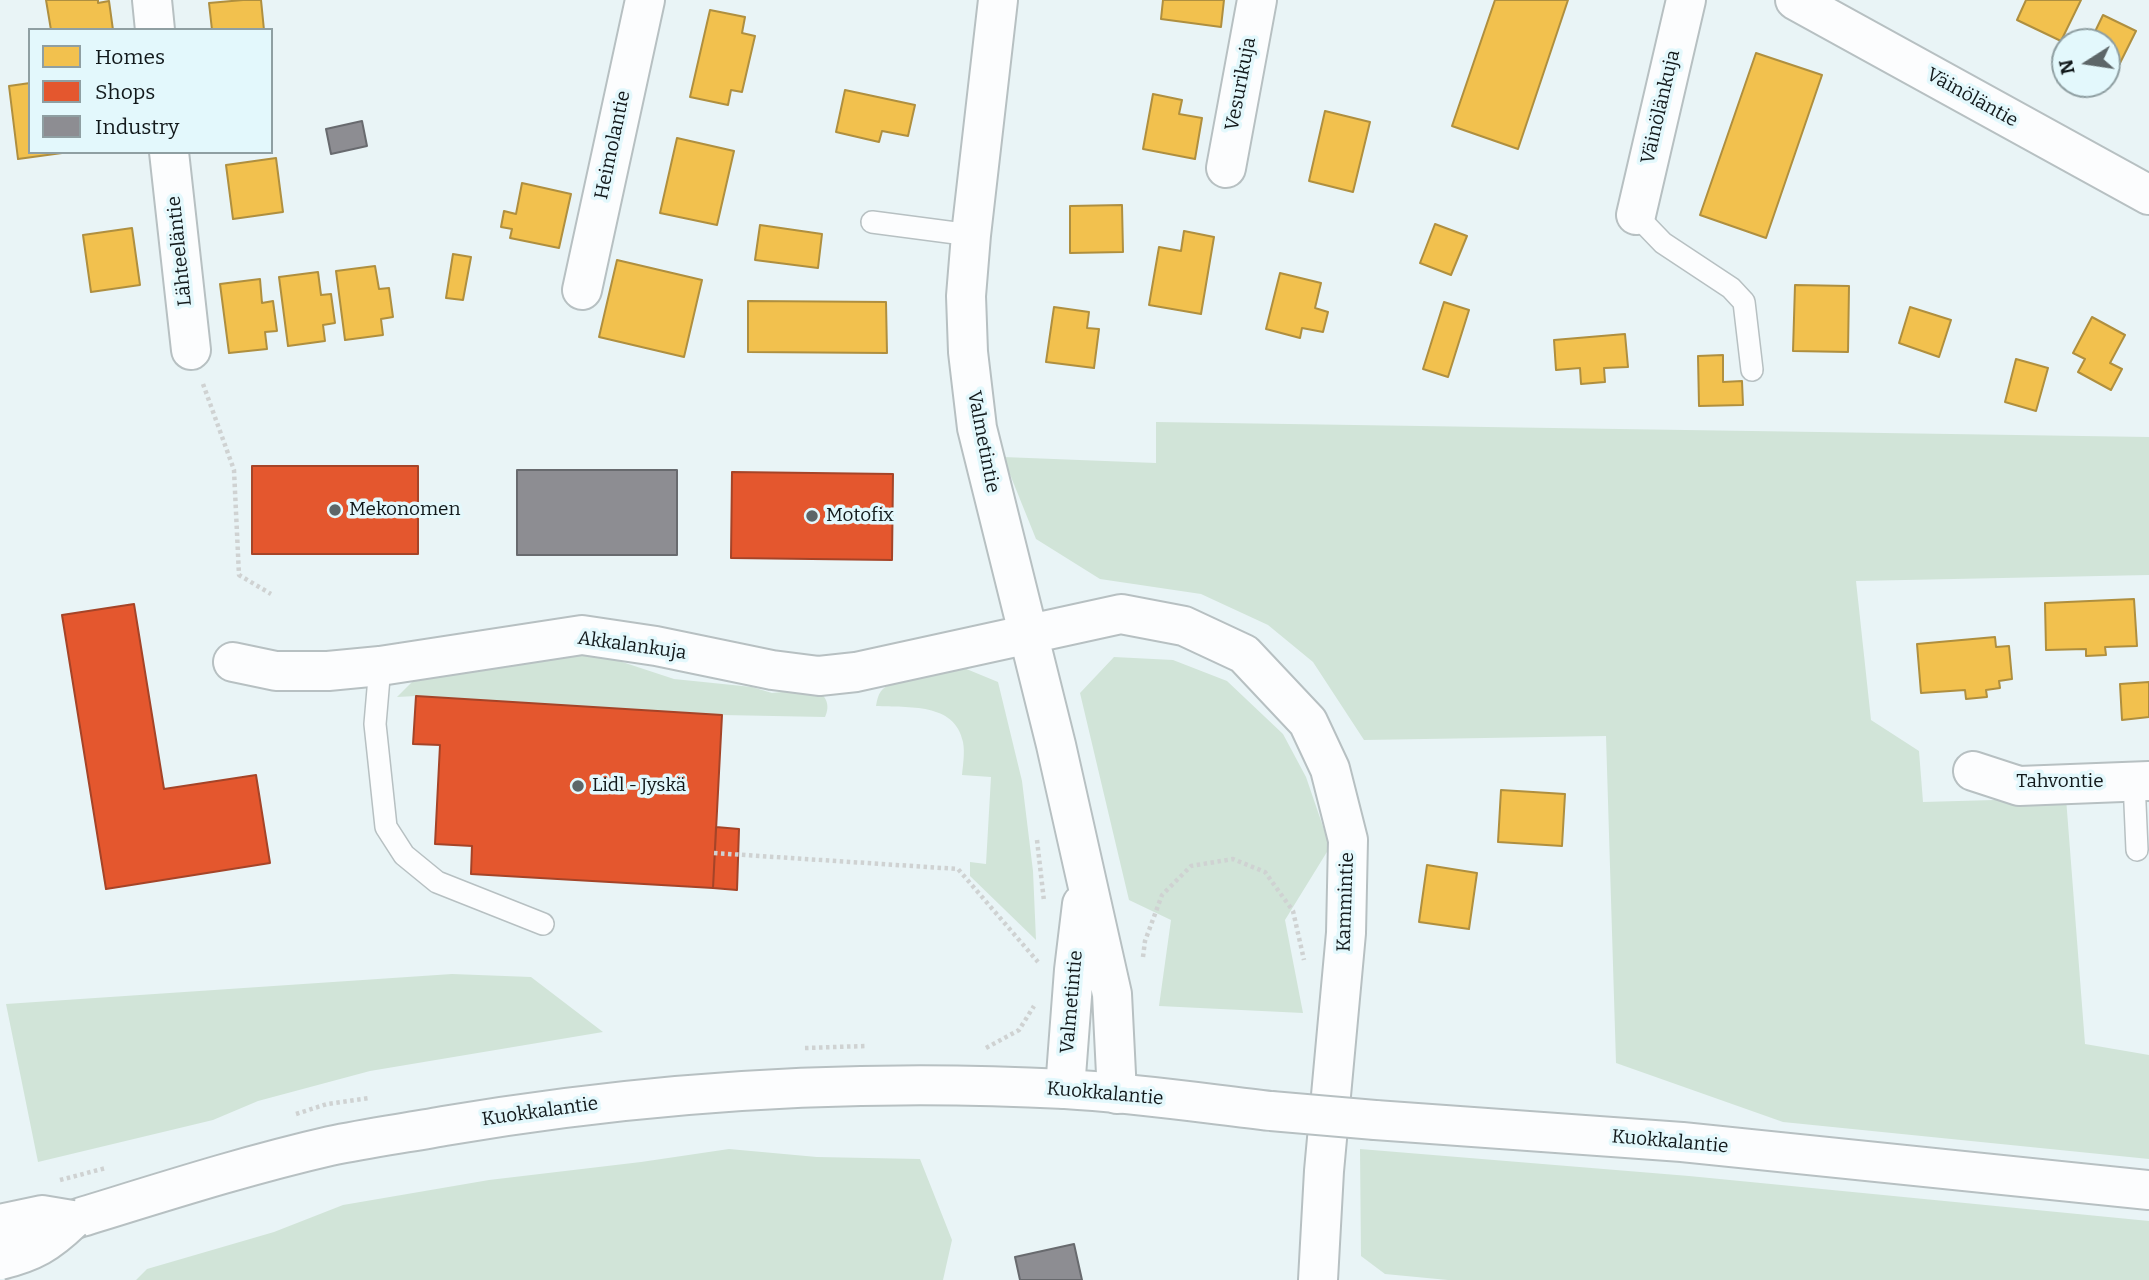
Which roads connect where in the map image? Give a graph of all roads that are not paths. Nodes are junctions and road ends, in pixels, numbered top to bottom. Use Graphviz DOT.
graph roads {
  1 [pos="152,0"];
  2 [pos="645,0"];
  3 [pos="998,0"];
  4 [pos="1257,0"];
  5 [pos="1686,0"];
  6 [pos="1795,0"];
  7 [pos="155,28"];
  8 [pos="169,154"];
  9 [pos="1226,168"];
  10 [pos="2149,195"];
  11 [pos="1636,215"];
  12 [pos="872,222"];
  13 [pos="971,235"];
  14 [pos="582,290"];
  15 [pos="191,350"];
  16 [pos="1752,370"];
  17 [pos="1029,635"];
  18 [pos="233,662"];
  19 [pos="380,666"];
  20 [pos="1973,771"];
  21 [pos="2141,781"];
  22 [pos="2137,850"];
  23 [pos="1086,874"];
  24 [pos="543,923"];
  25 [pos="1065,1089"];
  26 [pos="1117,1094"];
  27 [pos="2149,1191"];
  28 [pos="72,1220"];
  29 [pos="0,1224"];
  30 [pos="0,1260"];
  31 [pos="1318,1280"];
  1 -- 7 [label="street"];
  2 -- 14 [label="street, Heimolantie"];
  3 -- 13 [label="street, Valmetintie"];
  4 -- 9 [label="street, Vesurikuja"];
  5 -- 11 [label="street, Väinölänkuja"];
  6 -- 10 [label="street, Väinöläntie"];
  8 -- 15 [label="street, Lähteeläntie"];
  11 -- 16 [label="lane"];
  12 -- 13 [label="lane"];
  13 -- 17 [label="street, Valmetintie"];
  17 -- 19 [label="street, Akkalankuja"];
  17 -- 23 [label="street, Valmetintie"];
  17 -- 31 [label="street, Kammintie"];
  18 -- 19 [label="street, Akkalankuja"];
  19 -- 24 [label="lane"];
  20 -- 21 [label="street, Tahvontie"];
  21 -- 22 [label="lane"];
  23 -- 25 [label="street, Valmetintie"];
  23 -- 26 [label="street, Valmetintie"];
  25 -- 26 [label="street, Kuokkalantie"];
  25 -- 28 [label="street, Kuokkalantie"];
  26 -- 27 [label="street, Kuokkalantie, bridge"];
  28 -- 29 [label="street, Kuokkalantie, bridge"];
  28 -- 30 [label="street, Kuokkalantie, bridge"];
}
